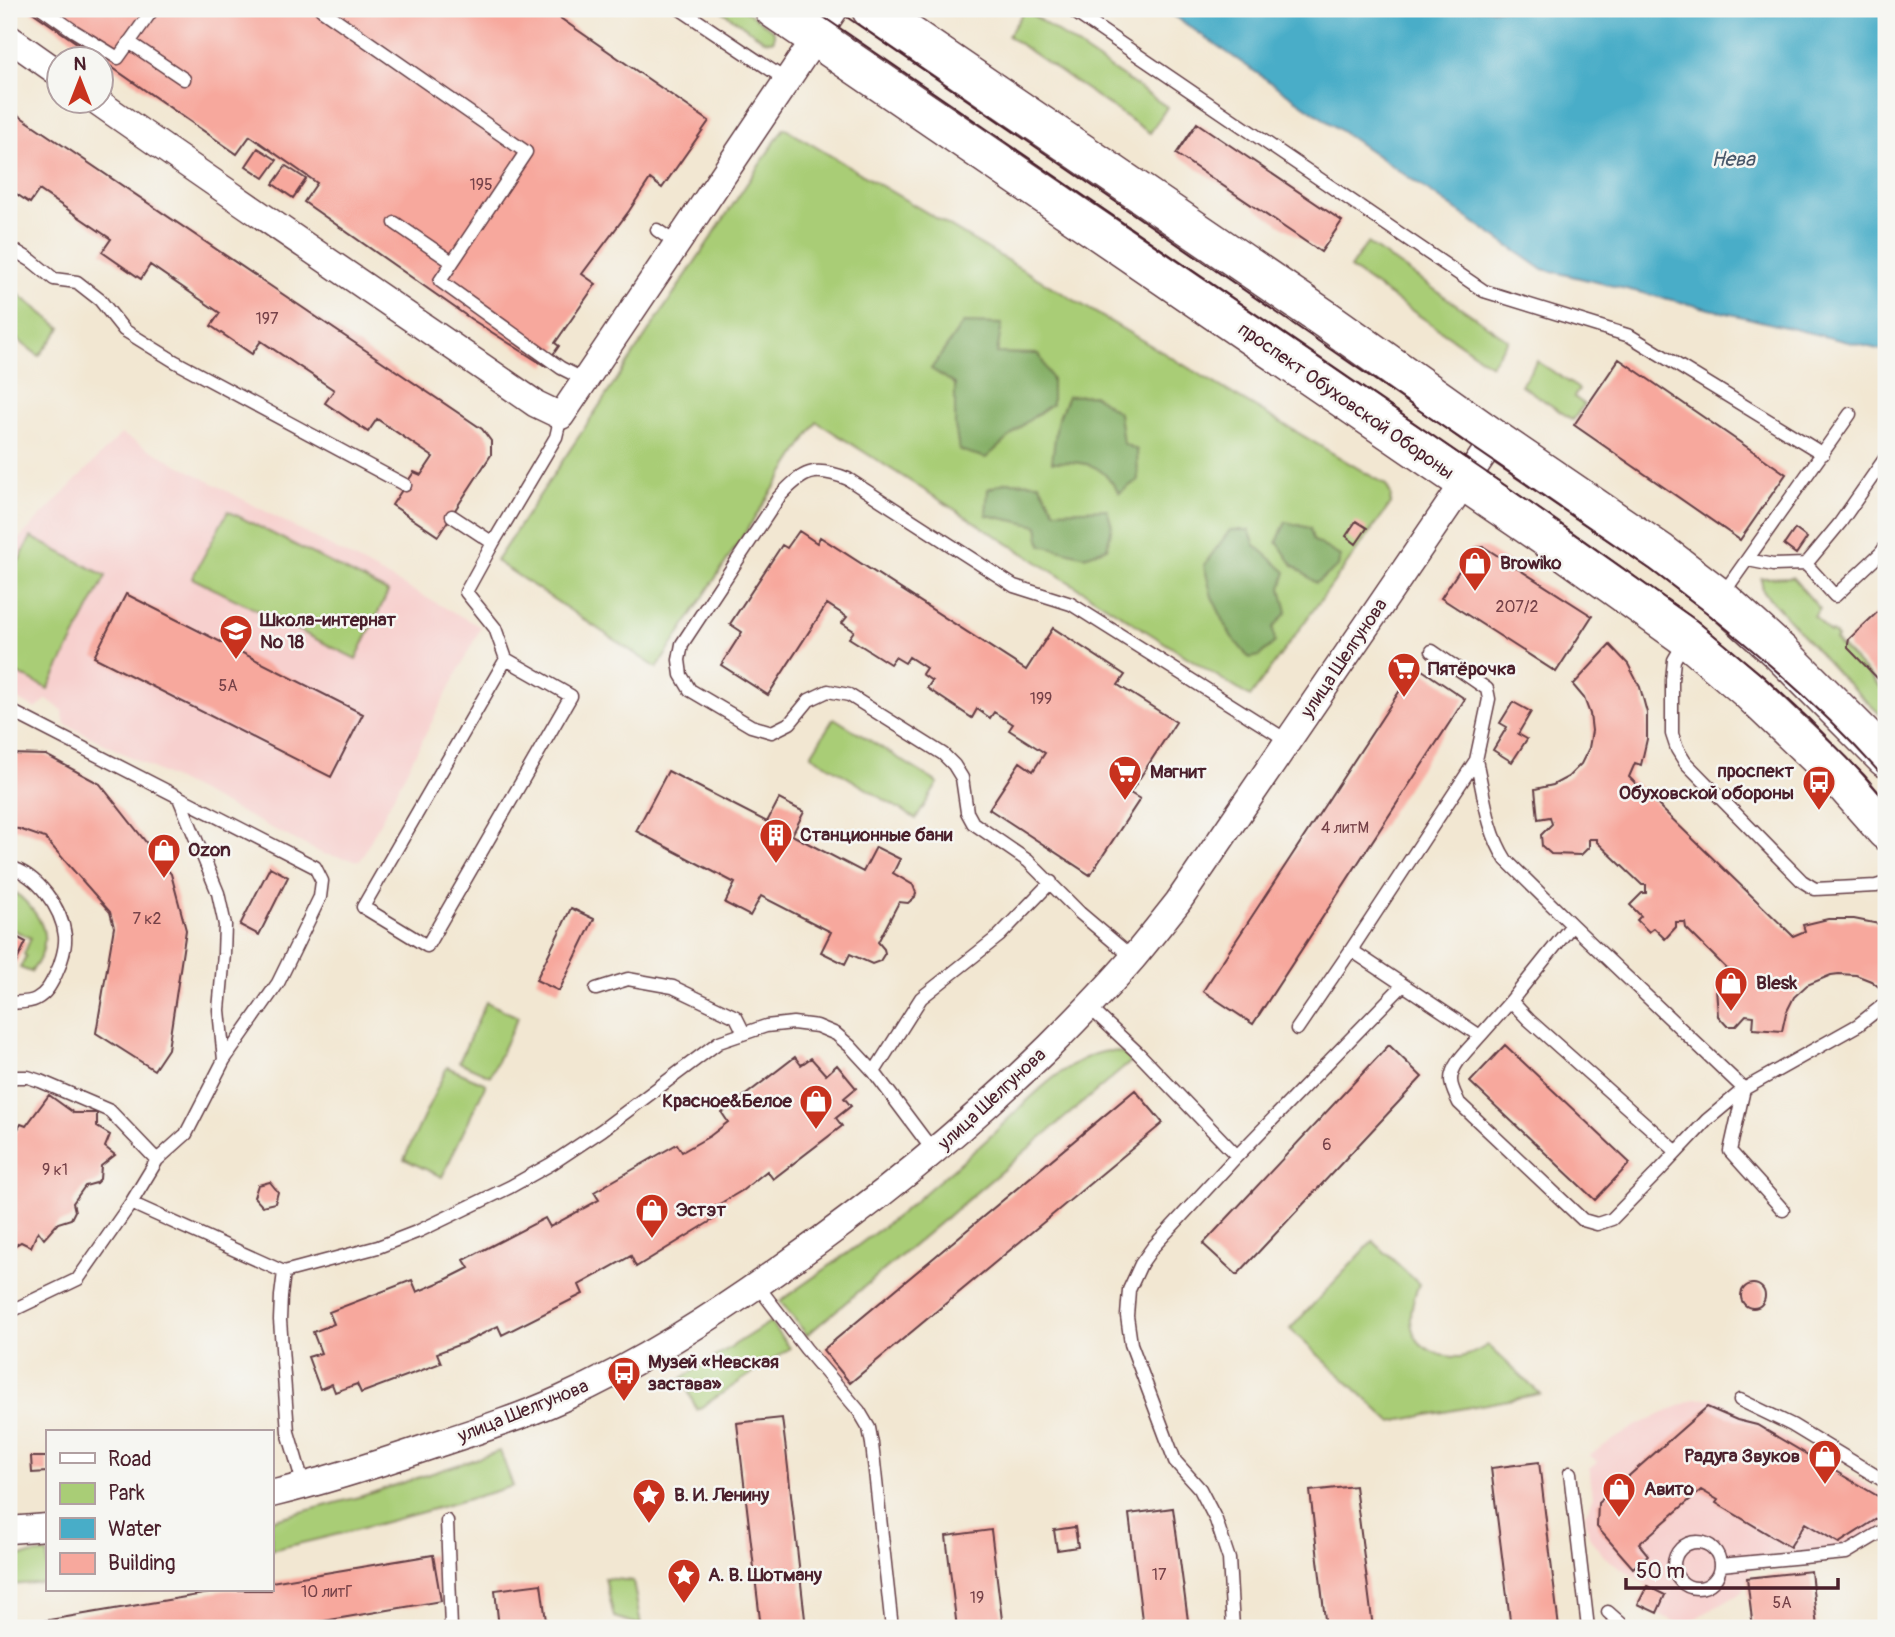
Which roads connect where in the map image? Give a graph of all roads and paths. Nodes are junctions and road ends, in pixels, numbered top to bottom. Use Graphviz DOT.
graph roads {
  1 [pos="44,9"];
  2 [pos="153,9"];
  3 [pos="321,9"];
  4 [pos="681,9"];
  5 [pos="774,9"];
  6 [pos="871,9"];
  7 [pos="1070,9"];
  8 [pos="825,23"];
  9 [pos="9,38"];
  10 [pos="129,42"];
  11 [pos="46,64"];
  12 [pos="184,79"];
  13 [pos="786,80"];
  14 [pos="116,115"];
  15 [pos="395,223"];
  16 [pos="9,247"];
  17 [pos="452,262"];
  18 [pos="585,380"];
  19 [pos="1850,414"];
  20 [pos="561,416"];
  21 [pos="1494,439"];
  22 [pos="1823,454"];
  23 [pos="1886,457"];
  24 [pos="1464,482"];
  25 [pos="405,485"];
  26 [pos="452,516"];
  27 [pos="493,543"];
  28 [pos="1886,546"];
  29 [pos="1748,560"];
  30 [pos="1806,564"];
  31 [pos="1720,598"];
  32 [pos="1687,638"];
  33 [pos="1432,651"];
  34 [pos="506,659"];
  35 [pos="9,710"];
  36 [pos="1288,741"];
  37 [pos="1886,758"];
  38 [pos="1476,760"];
  39 [pos="179,798"];
  40 [pos="1886,831"];
  41 [pos="9,867"];
  42 [pos="1051,882"];
  43 [pos="1886,883"];
  44 [pos="1572,925"];
  45 [pos="1351,950"];
  46 [pos="1133,958"];
  47 [pos="1403,985"];
  48 [pos="596,989"];
  49 [pos="1511,1002"];
  50 [pos="9,1003"];
  51 [pos="1886,1003"];
  52 [pos="1089,1007"];
  53 [pos="1297,1029"];
  54 [pos="744,1034"];
  55 [pos="1480,1036"];
  56 [pos="224,1060"];
  57 [pos="874,1072"];
  58 [pos="9,1080"];
  59 [pos="1744,1089"];
  60 [pos="933,1152"];
  61 [pos="1677,1152"];
  62 [pos="1237,1156"];
  63 [pos="157,1160"];
  64 [pos="131,1203"];
  65 [pos="1783,1210"];
  66 [pos="285,1272"];
  67 [pos="757,1285"];
  68 [pos="9,1312"];
  69 [pos="1740,1400"];
  70 [pos="1570,1473"];
  71 [pos="1886,1482"];
  72 [pos="304,1486"];
  73 [pos="273,1494"];
  74 [pos="447,1521"];
  75 [pos="46,1527"];
  76 [pos="1886,1529"];
  77 [pos="9,1530"];
  78 [pos="1721,1565"];
  79 [pos="1608,1612"];
  80 [pos="451,1628"];
  81 [pos="892,1628"];
  82 [pos="1234,1628"];
  83 [pos="1588,1628"];
  84 [pos="1626,1628"];
  1 -- 10 [label="lane"];
  2 -- 10 [label="lane"];
  3 -- 17 [label="lane"];
  4 -- 13 [label="lane"];
  5 -- 8 [label="main road, проспект Обуховской Обороны"];
  6 -- 21 [label="main road"];
  7 -- 22 [label="lane"];
  8 -- 13 [label="street"];
  8 -- 24 [label="main road, проспект Обуховской Обороны"];
  9 -- 11 [label="street"];
  10 -- 12 [label="lane"];
  13 -- 18 [label="street"];
  14 -- 20 [label="street"];
  15 -- 17 [label="lane"];
  16 -- 25 [label="lane"];
  17 -- 18 [label="lane"];
  18 -- 20 [label="street"];
  19 -- 22 [label="lane"];
  20 -- 27 [label="lane"];
  21 -- 24 [label="street, улица Шелгунова"];
  21 -- 31 [label="main road"];
  22 -- 29 [label="lane"];
  23 -- 30 [label="lane"];
  24 -- 32 [label="main road, проспект Обуховской Обороны"];
  24 -- 36 [label="street, улица Шелгунова"];
  26 -- 27 [label="lane"];
  27 -- 34 [label="lane"];
  28 -- 30 [label="lane"];
  29 -- 30 [label="lane"];
  29 -- 31 [label="lane"];
  31 -- 37 [label="main road"];
  32 -- 40 [label="main road, проспект Обуховской Обороны"];
  32 -- 43 [label="lane"];
  33 -- 38 [label="lane"];
  34 -- 34 [label="lane"];
  35 -- 39 [label="lane"];
  36 -- 42 [label="lane"];
  36 -- 46 [label="street, улица Шелгунова"];
  38 -- 44 [label="lane"];
  38 -- 45 [label="lane"];
  39 -- 56 [label="lane"];
  39 -- 56 [label="lane"];
  41 -- 50 [label="lane"];
  42 -- 46 [label="lane"];
  42 -- 57 [label="lane"];
  44 -- 49 [label="lane"];
  44 -- 59 [label="lane"];
  45 -- 47 [label="lane"];
  45 -- 53 [label="lane"];
  46 -- 52 [label="street, улица Шелгунова"];
  47 -- 55 [label="lane"];
  47 -- 62 [label="lane"];
  48 -- 54 [label="lane"];
  49 -- 55 [label="lane"];
  49 -- 61 [label="lane"];
  51 -- 59 [label="lane"];
  52 -- 60 [label="street, улица Шелгунова"];
  52 -- 62 [label="lane"];
  54 -- 57 [label="lane"];
  54 -- 66 [label="lane"];
  55 -- 61 [label="lane"];
  56 -- 63 [label="lane"];
  57 -- 60 [label="lane"];
  58 -- 63 [label="lane"];
  59 -- 61 [label="lane"];
  59 -- 65 [label="lane"];
  60 -- 67 [label="street, улица Шелгунова"];
  62 -- 82 [label="lane"];
  63 -- 64 [label="lane"];
  64 -- 66 [label="lane"];
  64 -- 68 [label="lane"];
  66 -- 72 [label="lane"];
  67 -- 72 [label="street, улица Шелгунова"];
  67 -- 81 [label="lane"];
  69 -- 71 [label="lane"];
  70 -- 83 [label="lane"];
  72 -- 73 [label="street, улица Шелгунова"];
  74 -- 80 [label="lane"];
  75 -- 77 [label="street"];
  76 -- 78 [label="lane"];
  79 -- 84 [label="lane"];
}
